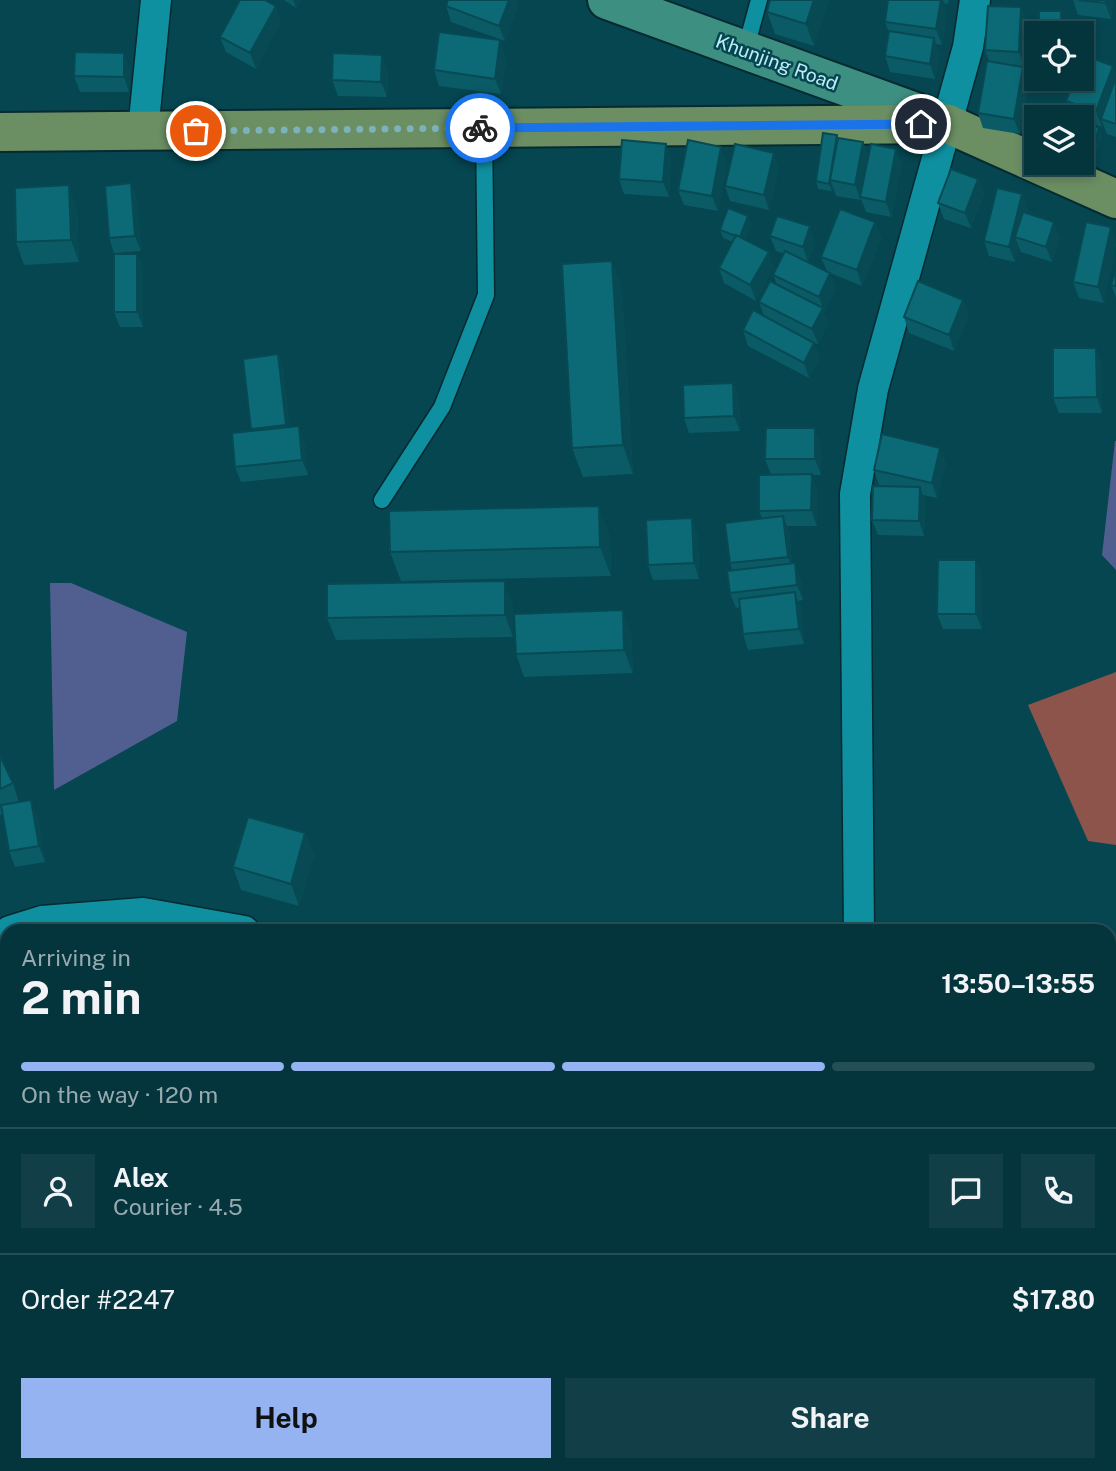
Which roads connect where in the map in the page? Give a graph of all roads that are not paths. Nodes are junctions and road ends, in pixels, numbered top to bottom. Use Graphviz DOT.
graph roads {
  1 [pos="156,0"];
  2 [pos="607,0"];
  3 [pos="759,0"];
  4 [pos="975,0"];
  5 [pos="745,51"];
  6 [pos="948,124"];
  7 [pos="484,128"];
  8 [pos="143,131"];
  9 [pos="0,132"];
  10 [pos="1116,200"];
  11 [pos="382,500"];
  12 [pos="33,924"];
  13 [pos="205,924"];
  14 [pos="859,924"];
  1 -- 8 [label="street"];
  2 -- 5 [label="main road, Khunjing Road"];
  3 -- 5 [label="lane"];
  4 -- 6 [label="street"];
  5 -- 6 [label="main road, Khunjing Road"];
  6 -- 7 [label="main road"];
  6 -- 10 [label="main road"];
  6 -- 14 [label="street"];
  7 -- 8 [label="main road"];
  7 -- 11 [label="lane"];
  8 -- 9 [label="main road"];
  12 -- 13 [label="street"];
}
